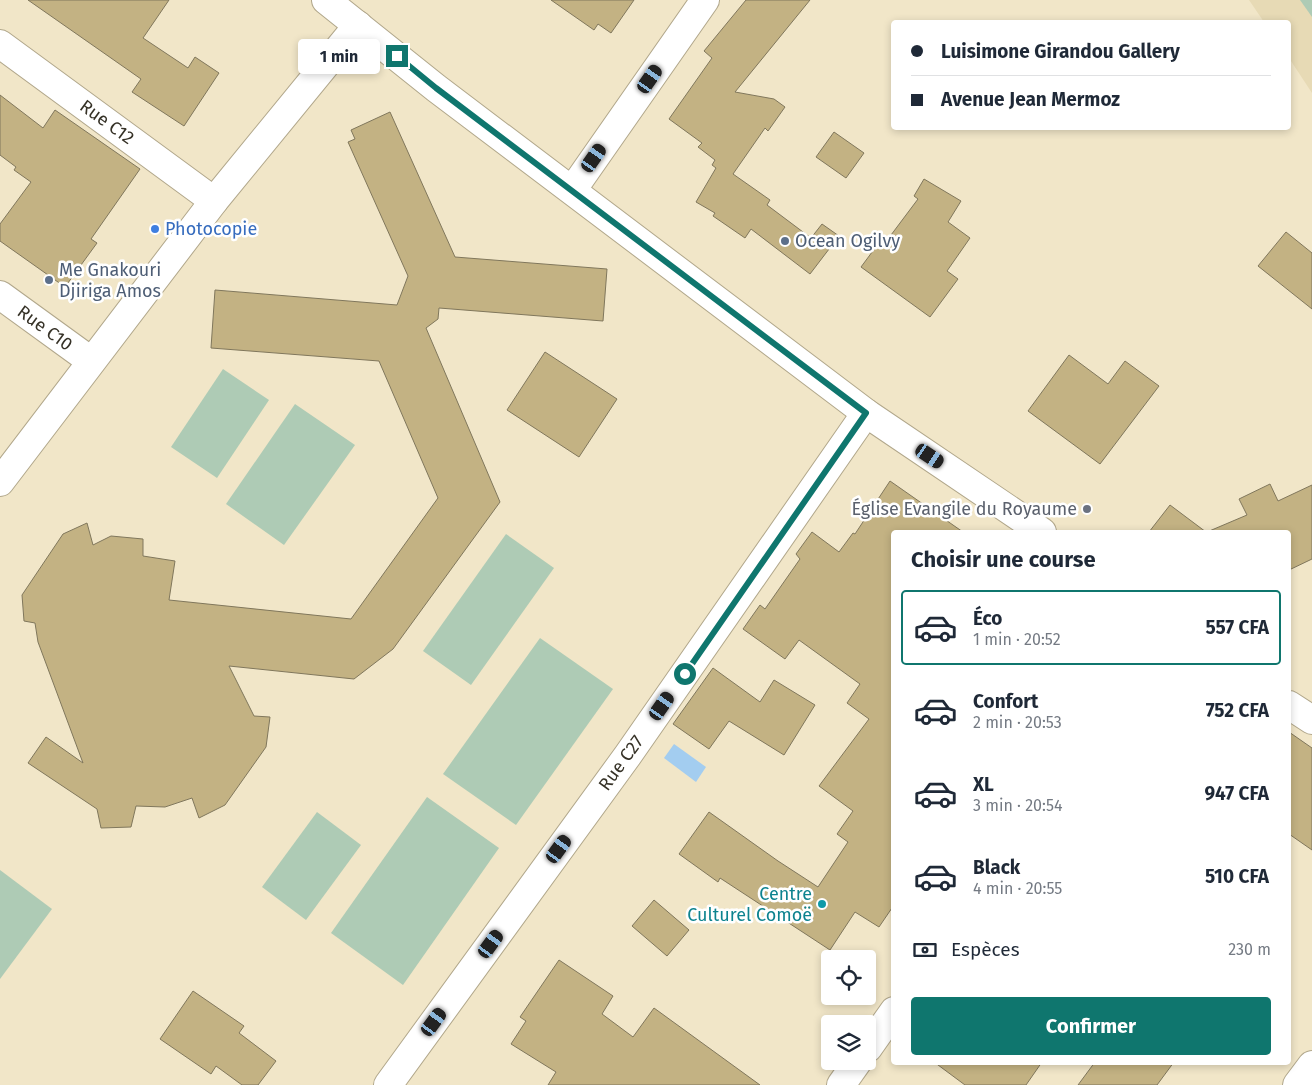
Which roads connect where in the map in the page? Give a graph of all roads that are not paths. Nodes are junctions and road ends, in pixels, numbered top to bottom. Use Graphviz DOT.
graph roads {
  1 [pos="326,0"];
  2 [pos="705,0"];
  3 [pos="358,25"];
  4 [pos="0,44"];
  5 [pos="572,189"];
  6 [pos="214,201"];
  7 [pos="0,295"];
  8 [pos="91,360"];
  9 [pos="866,413"];
  10 [pos="0,482"];
  11 [pos="1039,530"];
  12 [pos="1291,706"];
  13 [pos="1312,720"];
  14 [pos="891,1015"];
  15 [pos="876,1037"];
  16 [pos="1312,1065"];
  17 [pos="852,1070"];
  18 [pos="388,1085"];
  19 [pos="841,1085"];
  20 [pos="1297,1085"];
  1 -- 3 [label="street"];
  2 -- 5 [label="street"];
  3 -- 5 [label="street"];
  3 -- 6 [label="street"];
  4 -- 6 [label="street, Rue C12"];
  5 -- 9 [label="street"];
  6 -- 8 [label="street"];
  7 -- 8 [label="street, Rue C10"];
  8 -- 10 [label="street"];
  9 -- 11 [label="street"];
  9 -- 18 [label="street, Rue C27"];
  12 -- 13 [label="street"];
  14 -- 15 [label="street"];
  16 -- 20 [label="street"];
  17 -- 19 [label="street"];
}
